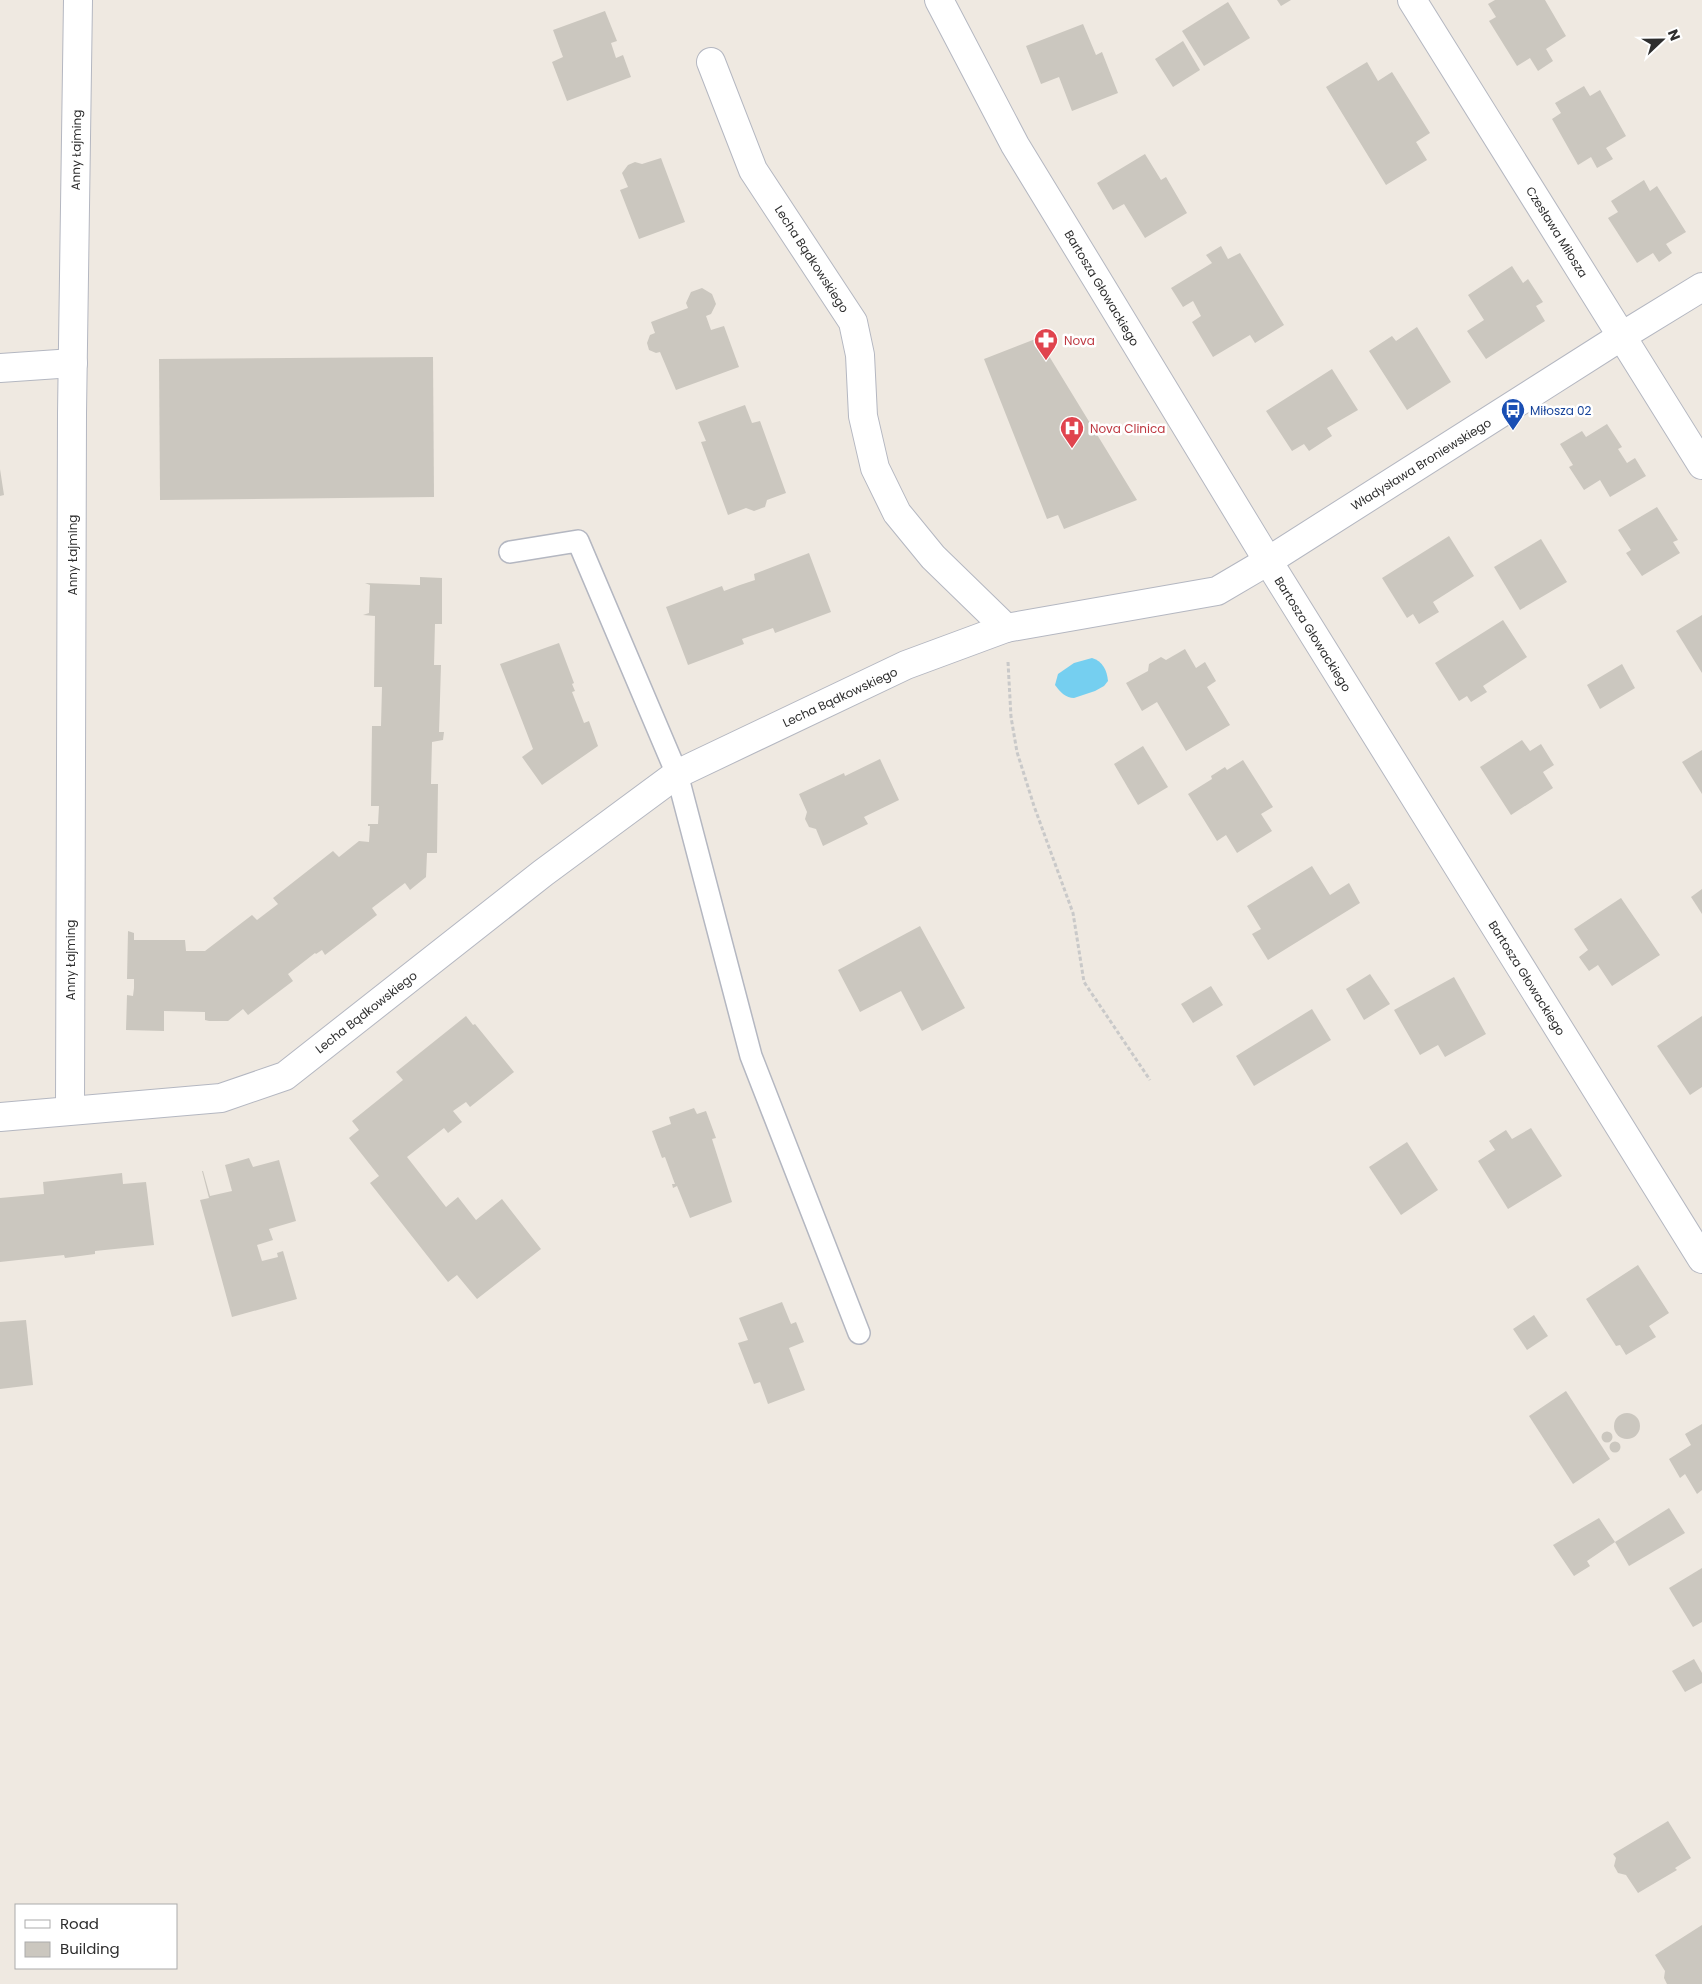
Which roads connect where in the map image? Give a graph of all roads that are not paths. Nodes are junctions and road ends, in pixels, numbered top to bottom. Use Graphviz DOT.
graph roads {
  1 [pos="78,0"];
  2 [pos="939,0"];
  3 [pos="1412,0"];
  4 [pos="711,62"];
  5 [pos="1702,287"];
  6 [pos="1622,336"];
  7 [pos="73,363"];
  8 [pos="0,368"];
  9 [pos="1702,465"];
  10 [pos="510,552"];
  11 [pos="1268,561"];
  12 [pos="1006,628"];
  13 [pos="677,774"];
  14 [pos="70,1110"];
  15 [pos="0,1117"];
  16 [pos="1702,1258"];
  17 [pos="859,1333"];
  1 -- 7 [label="street, Anny Łajming"];
  2 -- 11 [label="street, Bartosza Głowackiego"];
  3 -- 6 [label="street, Czesława Miłosza"];
  4 -- 12 [label="street, Lecha Bądkowskiego"];
  5 -- 6 [label="street, Władysława Broniewskiego"];
  6 -- 9 [label="street, Czesława Miłosza"];
  6 -- 11 [label="street, Władysława Broniewskiego"];
  7 -- 8 [label="street"];
  7 -- 14 [label="street, Anny Łajming"];
  10 -- 13 [label="lane"];
  11 -- 12 [label="street, Lecha Bądkowskiego"];
  11 -- 16 [label="street, Bartosza Głowackiego"];
  12 -- 13 [label="street, Lecha Bądkowskiego"];
  13 -- 14 [label="street, Lecha Bądkowskiego"];
  13 -- 17 [label="lane"];
  14 -- 15 [label="street, Lecha Bądkowskiego"];
}
